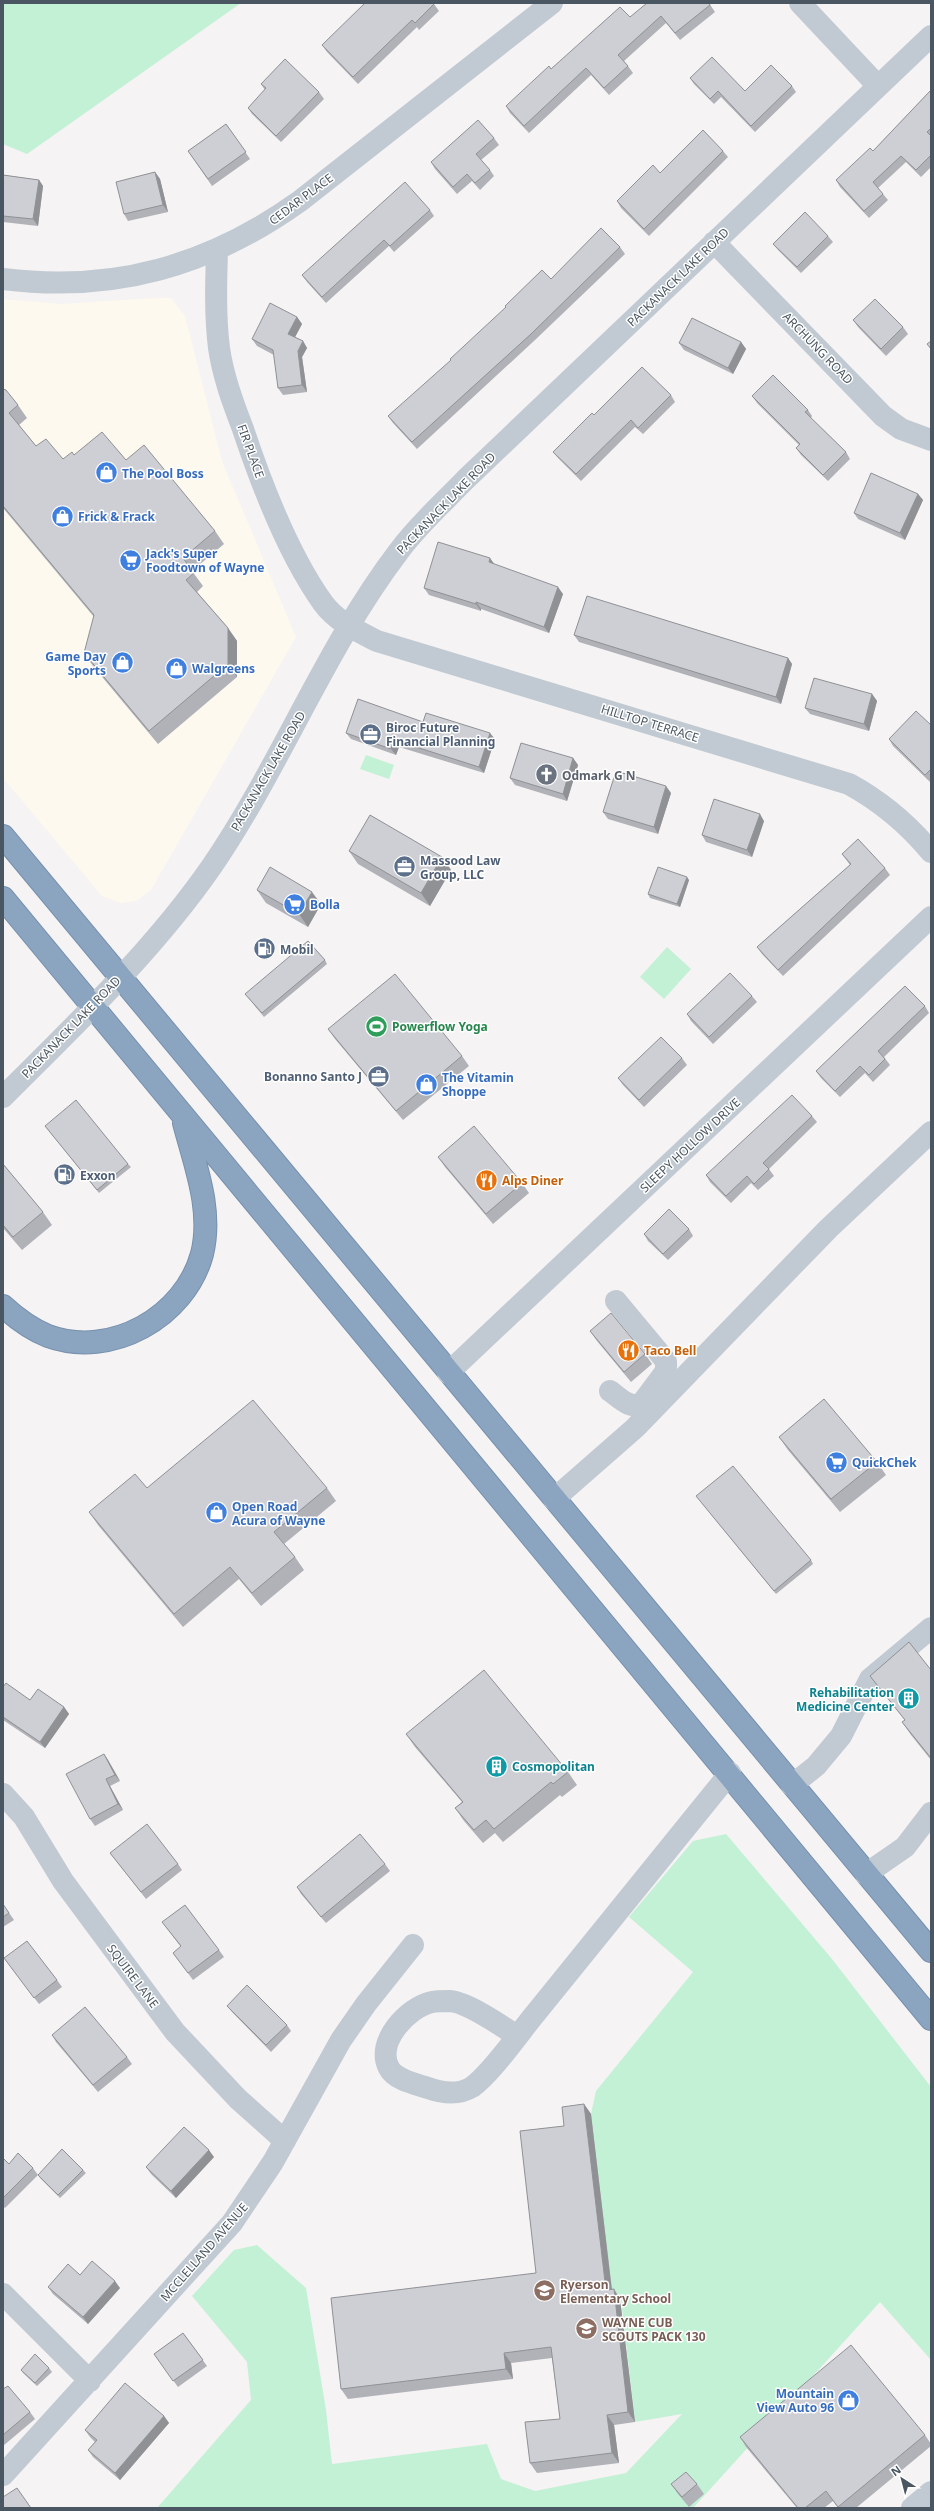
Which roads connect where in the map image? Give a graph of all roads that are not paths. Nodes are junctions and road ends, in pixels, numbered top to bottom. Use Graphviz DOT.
graph roads {
  1 [pos="552,3"];
  2 [pos="800,3"];
  3 [pos="931,36"];
  4 [pos="878,86"];
  5 [pos="714,242"];
  6 [pos="217,251"];
  7 [pos="3,279"];
  8 [pos="931,440"];
  9 [pos="349,627"];
  10 [pos="3,836"];
  11 [pos="931,852"];
  12 [pos="3,898"];
  13 [pos="931,917"];
  14 [pos="120,976"];
  15 [pos="92,1006"];
  16 [pos="3,1097"];
  17 [pos="182,1116"];
  18 [pos="931,1132"];
  19 [pos="616,1301"];
  20 [pos="3,1306"];
  21 [pos="448,1373"];
  22 [pos="610,1391"];
  23 [pos="554,1499"];
  24 [pos="931,1628"];
  25 [pos="730,1773"];
  26 [pos="792,1785"];
  27 [pos="3,1794"];
  28 [pos="931,1813"];
  29 [pos="866,1874"];
  30 [pos="413,1945"];
  31 [pos="931,1951"];
  32 [pos="931,2019"];
  33 [pos="517,2036"];
  34 [pos="284,2141"];
  35 [pos="3,2294"];
  36 [pos="90,2381"];
  37 [pos="3,2475"];
  38 [pos="931,2492"];
  39 [pos="912,2508"];
  1 -- 6 [label="street, CEDAR PLACE"];
  2 -- 4 [label="street"];
  3 -- 4 [label="street, PACKANACK LAKE ROAD"];
  4 -- 5 [label="street, PACKANACK LAKE ROAD"];
  5 -- 8 [label="street, ARCHUNG ROAD"];
  5 -- 9 [label="street, PACKANACK LAKE ROAD"];
  6 -- 7 [label="street, CEDAR PLACE"];
  6 -- 9 [label="street, FIR PLACE"];
  9 -- 11 [label="street, HILLTOP TERRACE"];
  9 -- 14 [label="street, PACKANACK LAKE ROAD"];
  10 -- 14 [label="highway"];
  12 -- 15 [label="highway"];
  13 -- 21 [label="street, SLEEPY HOLLOW DRIVE"];
  14 -- 15 [label="street, PACKANACK LAKE ROAD"];
  14 -- 21 [label="highway"];
  15 -- 16 [label="street, PACKANACK LAKE ROAD"];
  15 -- 17 [label="highway"];
  17 -- 20 [label="highway"];
  17 -- 25 [label="highway"];
  18 -- 23 [label="street"];
  19 -- 22 [label="street"];
  21 -- 23 [label="highway"];
  23 -- 26 [label="highway"];
  24 -- 26 [label="street"];
  25 -- 32 [label="highway"];
  25 -- 33 [label="street"];
  26 -- 29 [label="highway"];
  27 -- 34 [label="street, SQUIRE LANE"];
  28 -- 29 [label="street"];
  29 -- 31 [label="highway"];
  30 -- 34 [label="street, MCCLELLAND AVENUE"];
  33 -- 33 [label="street"];
  34 -- 36 [label="street, MCCLELLAND AVENUE"];
  35 -- 36 [label="street"];
  36 -- 37 [label="street, MCCLELLAND AVENUE"];
  38 -- 39 [label="street"];
}
